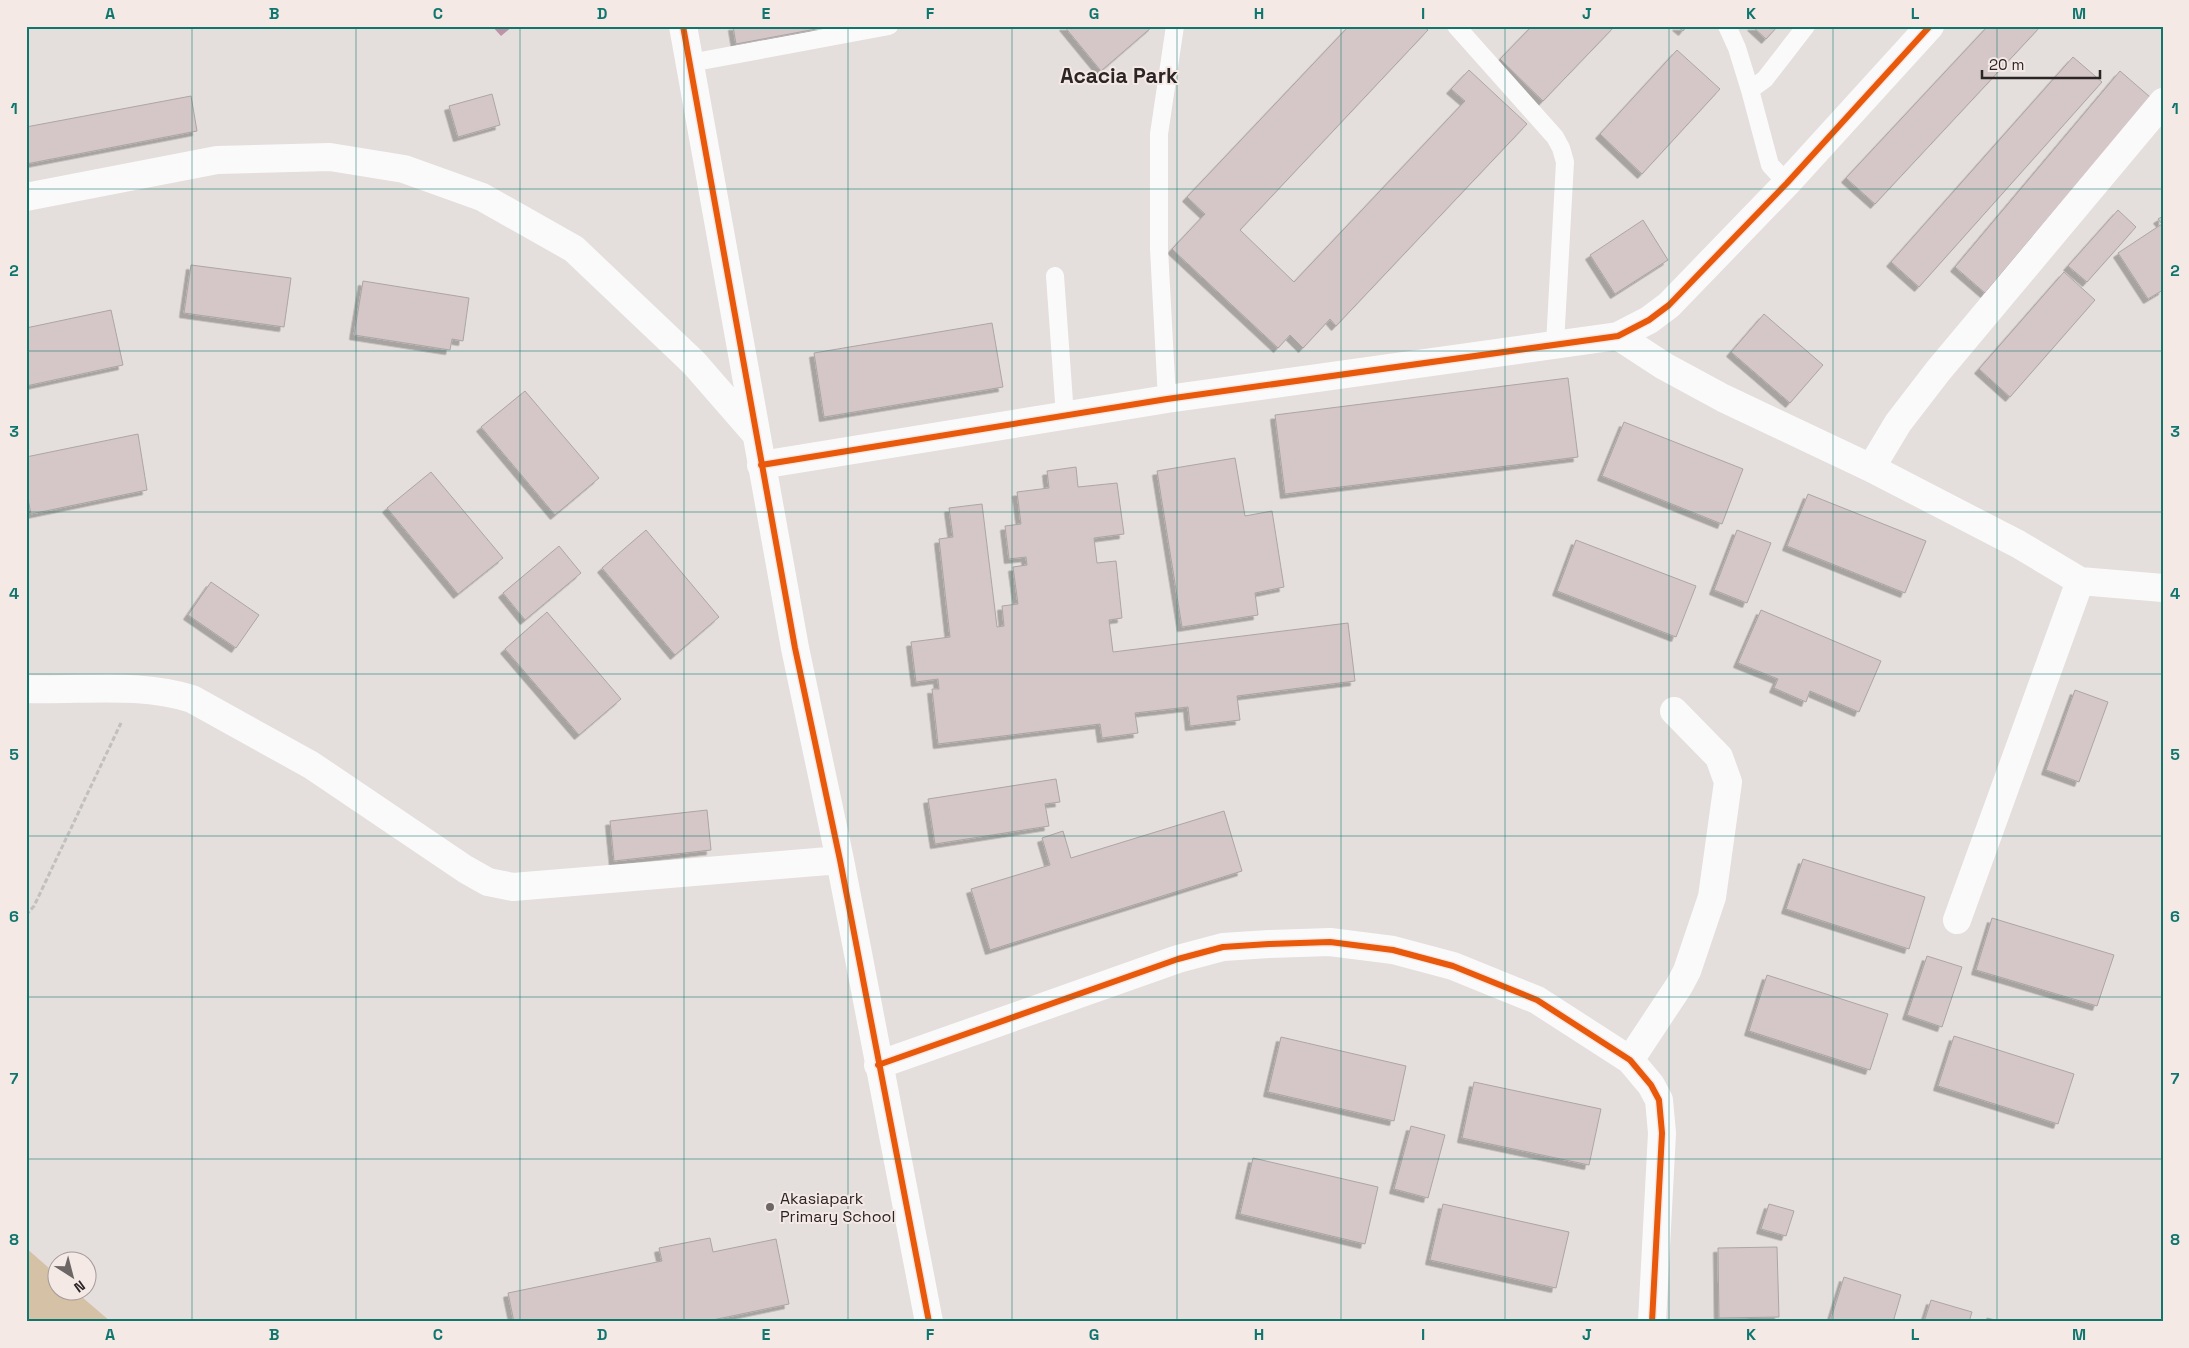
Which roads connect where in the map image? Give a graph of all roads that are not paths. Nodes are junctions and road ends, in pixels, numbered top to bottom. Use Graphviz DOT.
graph roads {
  1 [pos="683,26"];
  2 [pos="889,26"];
  3 [pos="1175,26"];
  4 [pos="1457,26"];
  5 [pos="1727,26"];
  6 [pos="1806,26"];
  7 [pos="1930,26"];
  8 [pos="690,62"];
  9 [pos="1750,90"];
  10 [pos="2158,113"];
  11 [pos="1787,183"];
  12 [pos="26,197"];
  13 [pos="1055,276"];
  14 [pos="1618,336"];
  15 [pos="1555,344"];
  16 [pos="1167,399"];
  17 [pos="1065,416"];
  18 [pos="756,434"];
  19 [pos="762,465"];
  20 [pos="1871,468"];
  21 [pos="2080,582"];
  22 [pos="2163,588"];
  23 [pos="26,689"];
  24 [pos="1674,711"];
  25 [pos="840,860"];
  26 [pos="1958,920"];
  27 [pos="1630,1060"];
  28 [pos="878,1065"];
  29 [pos="929,1322"];
  30 [pos="1652,1322"];
  1 -- 8 [label="street"];
  2 -- 8 [label="lane"];
  3 -- 16 [label="lane"];
  4 -- 15 [label="lane"];
  5 -- 9 [label="lane"];
  6 -- 9 [label="lane"];
  7 -- 11 [label="street"];
  8 -- 18 [label="street"];
  9 -- 11 [label="lane"];
  10 -- 20 [label="street"];
  11 -- 14 [label="street"];
  12 -- 18 [label="street"];
  13 -- 17 [label="lane"];
  14 -- 15 [label="street"];
  14 -- 20 [label="street"];
  15 -- 16 [label="street"];
  16 -- 17 [label="street"];
  17 -- 19 [label="street"];
  18 -- 19 [label="street"];
  19 -- 25 [label="street"];
  20 -- 21 [label="street"];
  21 -- 22 [label="street"];
  21 -- 26 [label="street"];
  23 -- 25 [label="street"];
  24 -- 27 [label="street"];
  25 -- 28 [label="street"];
  27 -- 28 [label="street"];
  27 -- 30 [label="street"];
  28 -- 29 [label="street"];
}
